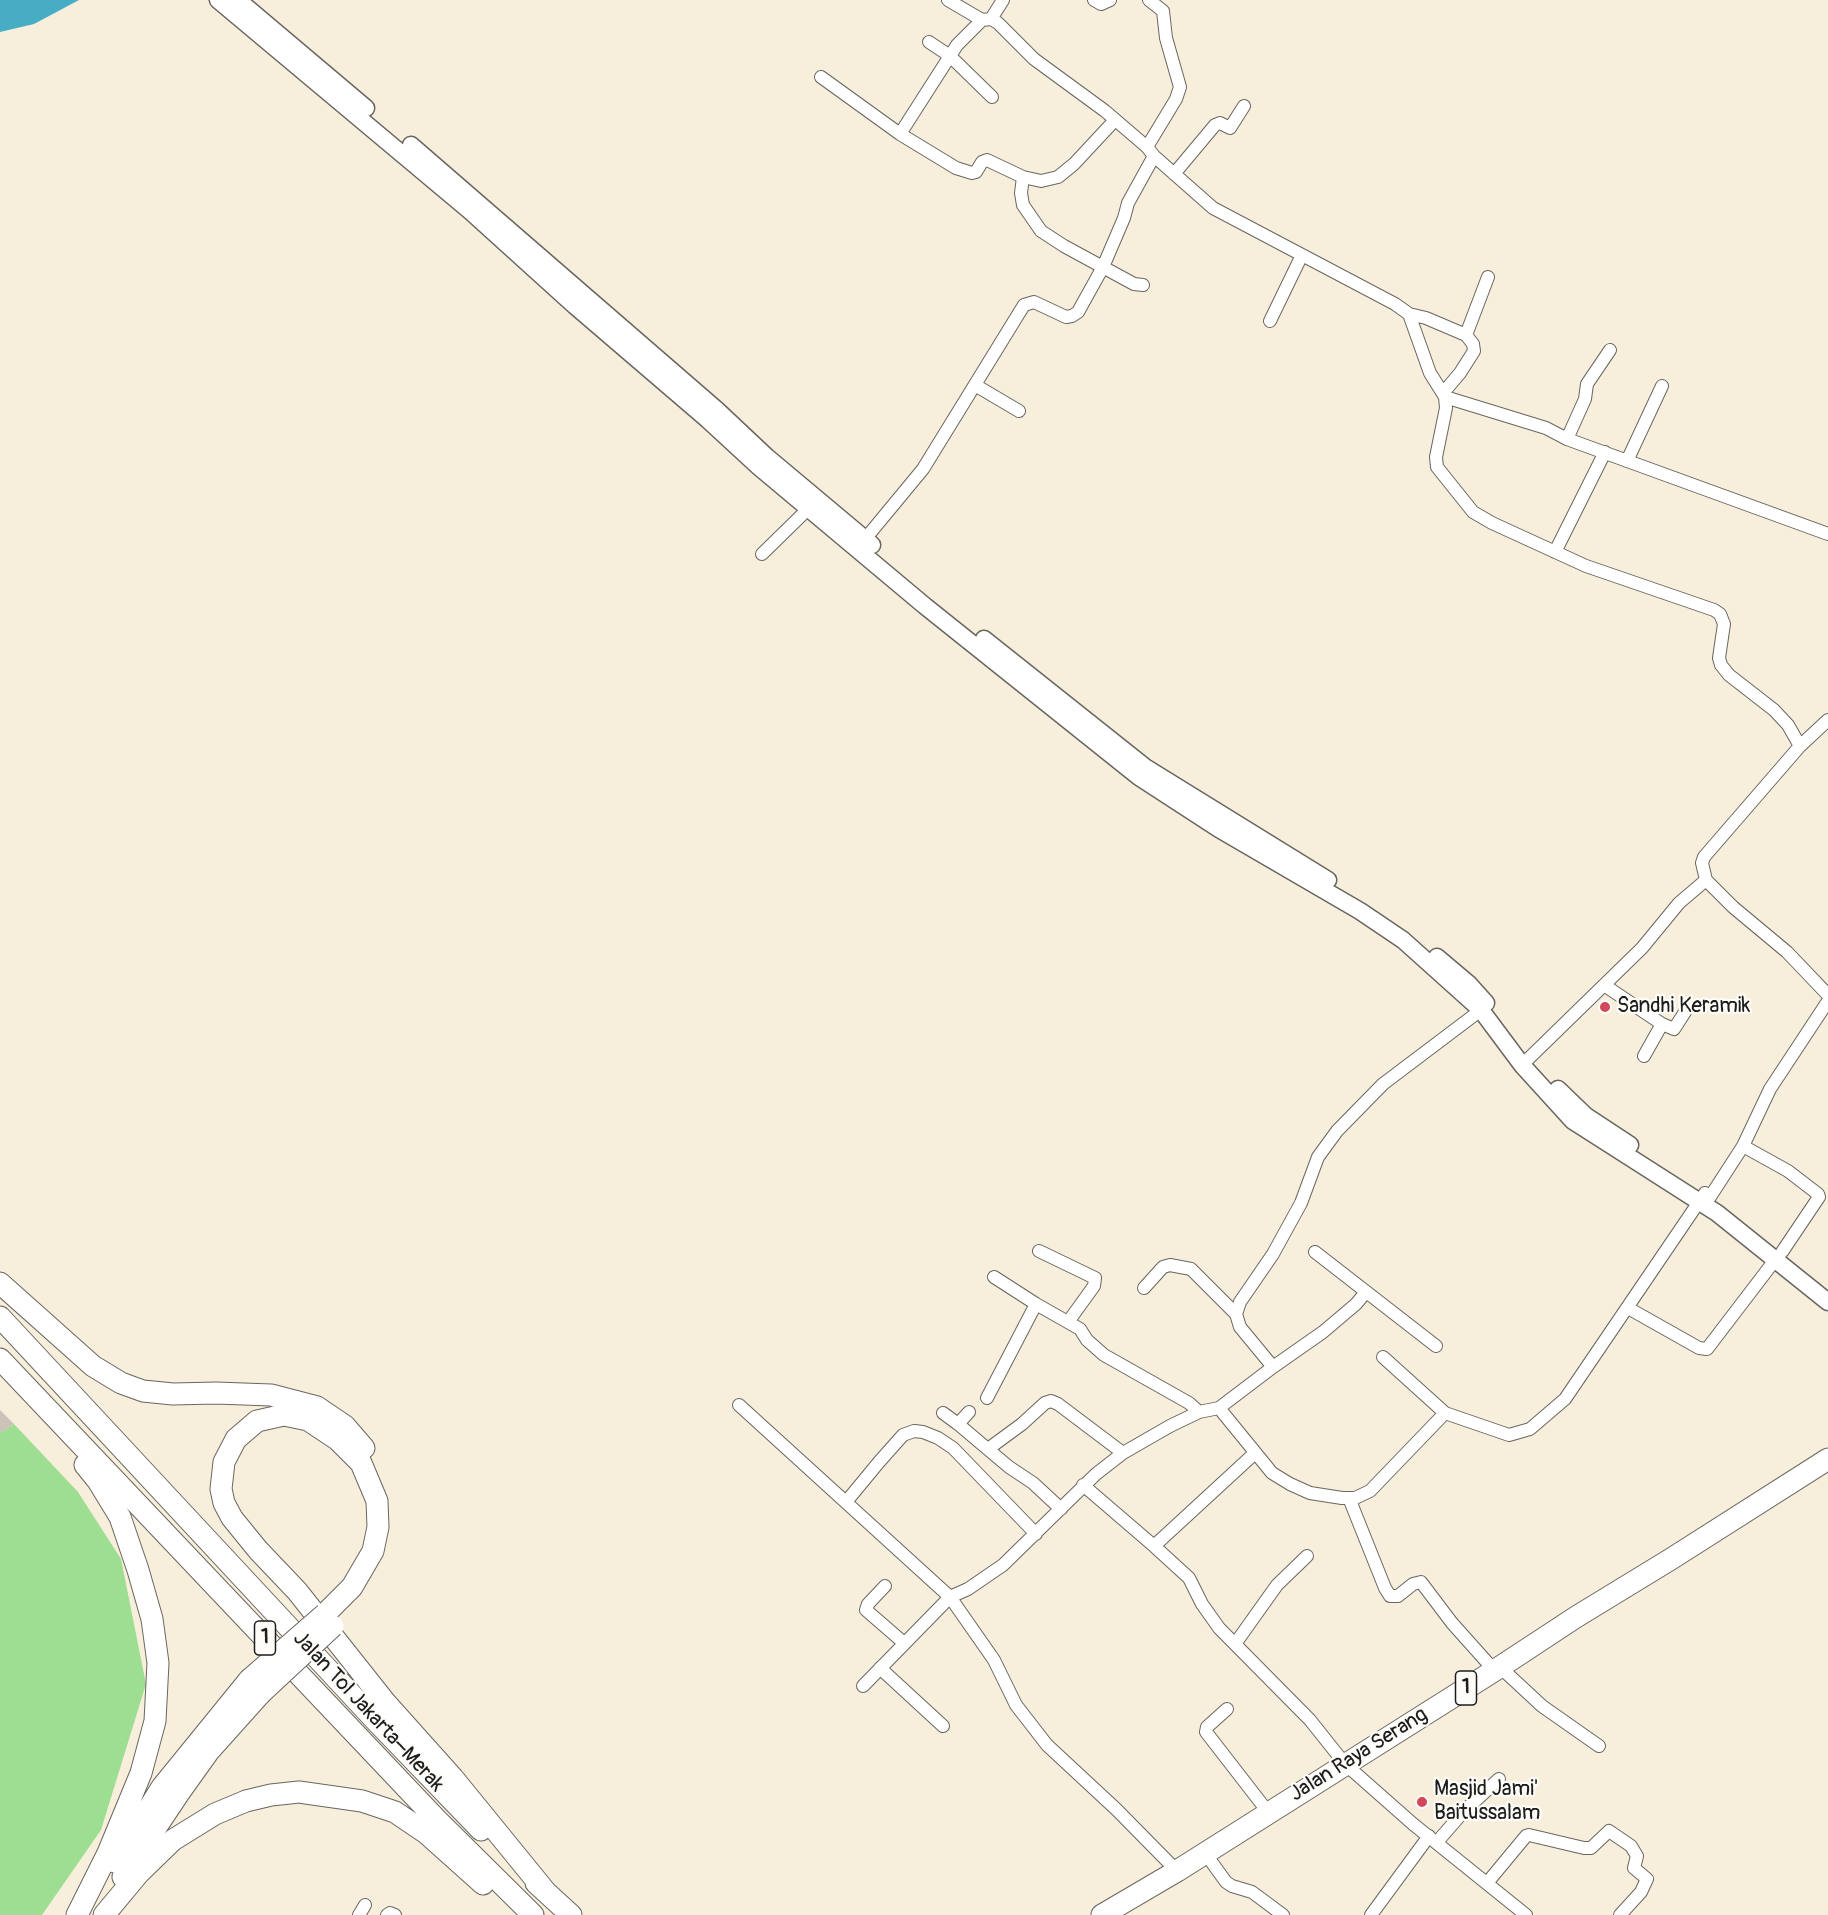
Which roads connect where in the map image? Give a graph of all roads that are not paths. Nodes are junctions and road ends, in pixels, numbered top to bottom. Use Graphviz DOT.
graph roads {
  1 [pos="218,0"];
  2 [pos="238,0"];
  3 [pos="948,0"];
  4 [pos="1003,0"];
  5 [pos="1094,0"];
  6 [pos="1110,0"];
  7 [pos="1149,0"];
  8 [pos="986,20"];
  9 [pos="929,42"];
  10 [pos="950,56"];
  11 [pos="821,77"];
  12 [pos="992,97"];
  13 [pos="1244,106"];
  14 [pos="1115,120"];
  15 [pos="900,134"];
  16 [pos="1150,152"];
  17 [pos="1174,174"];
  18 [pos="1023,177"];
  19 [pos="1301,256"];
  20 [pos="1103,267"];
  21 [pos="1488,276"];
  22 [pos="1143,285"];
  23 [pos="1409,314"];
  24 [pos="1270,321"];
  25 [pos="1466,335"];
  26 [pos="1610,350"];
  27 [pos="975,385"];
  28 [pos="1662,386"];
  29 [pos="1444,395"];
  30 [pos="1019,411"];
  31 [pos="1567,439"];
  32 [pos="1605,452"];
  33 [pos="1627,460"];
  34 [pos="808,508"];
  35 [pos="1828,534"];
  36 [pos="861,544"];
  37 [pos="1555,552"];
  38 [pos="762,554"];
  39 [pos="1828,720"];
  40 [pos="1800,746"];
  41 [pos="1706,880"];
  42 [pos="1604,985"];
  43 [pos="1828,995"];
  44 [pos="1828,1002"];
  45 [pos="1481,1010"];
  46 [pos="1685,1012"];
  47 [pos="1662,1024"];
  48 [pos="1644,1056"];
  49 [pos="1525,1061"];
  50 [pos="1743,1146"];
  51 [pos="1705,1197"];
  52 [pos="1039,1251"];
  53 [pos="1315,1251"];
  54 [pos="1779,1256"];
  55 [pos="994,1277"];
  56 [pos="0,1283"];
  57 [pos="1144,1288"];
  58 [pos="1828,1288"];
  59 [pos="1366,1292"];
  60 [pos="1828,1302"];
  61 [pos="1036,1305"];
  62 [pos="1629,1308"];
  63 [pos="1236,1314"];
  64 [pos="0,1317"];
  65 [pos="1068,1322"];
  66 [pos="1436,1346"];
  67 [pos="1383,1357"];
  68 [pos="0,1359"];
  69 [pos="1273,1367"];
  70 [pos="0,1368"];
  71 [pos="987,1398"];
  72 [pos="739,1405"];
  73 [pos="1219,1408"];
  74 [pos="969,1412"];
  75 [pos="943,1413"];
  76 [pos="1199,1413"];
  77 [pos="1444,1413"];
  78 [pos="958,1424"];
  79 [pos="988,1449"];
  80 [pos="1123,1453"];
  81 [pos="1255,1453"];
  82 [pos="1828,1459"];
  83 [pos="1083,1485"];
  84 [pos="1349,1498"];
  85 [pos="846,1502"];
  86 [pos="1061,1509"];
  87 [pos="1035,1534"];
  88 [pos="1154,1546"];
  89 [pos="1307,1556"];
  90 [pos="885,1586"];
  91 [pos="950,1597"];
  92 [pos="329,1620"];
  93 [pos="904,1643"];
  94 [pos="1235,1644"];
  95 [pos="880,1668"];
  96 [pos="1497,1668"];
  97 [pos="255,1686"];
  98 [pos="863,1686"];
  99 [pos="1227,1709"];
  100 [pos="943,1726"];
  101 [pos="1599,1746"];
  102 [pos="1345,1764"];
  103 [pos="1499,1779"];
  104 [pos="1268,1812"];
  105 [pos="1433,1839"];
  106 [pos="1205,1853"];
  107 [pos="1177,1871"];
  108 [pos="1486,1883"];
  109 [pos="545,1891"];
  110 [pos="78,1915"];
  111 [pos="103,1915"];
  112 [pos="387,1915"];
  113 [pos="394,1915"];
  114 [pos="517,1915"];
  115 [pos="533,1915"];
  116 [pos="571,1915"];
  117 [pos="1102,1915"];
  118 [pos="1283,1915"];
  119 [pos="1371,1915"];
  120 [pos="1526,1915"];
  121 [pos="1620,1915"];
  1 -- 34 [label="street"];
  2 -- 36 [label="street"];
  3 -- 8 [label="street"];
  4 -- 8 [label="street"];
  5 -- 6 [label="street"];
  7 -- 16 [label="street"];
  8 -- 10 [label="street"];
  8 -- 14 [label="street"];
  9 -- 10 [label="street"];
  10 -- 12 [label="street"];
  10 -- 15 [label="street"];
  11 -- 15 [label="street"];
  13 -- 17 [label="street"];
  14 -- 16 [label="street"];
  14 -- 18 [label="street"];
  15 -- 18 [label="street"];
  16 -- 17 [label="street"];
  16 -- 20 [label="street"];
  17 -- 19 [label="street"];
  18 -- 20 [label="street"];
  19 -- 23 [label="street"];
  19 -- 24 [label="street"];
  20 -- 22 [label="street"];
  20 -- 27 [label="street"];
  21 -- 25 [label="street"];
  23 -- 25 [label="street"];
  23 -- 29 [label="street"];
  25 -- 29 [label="street"];
  26 -- 31 [label="street"];
  27 -- 30 [label="street"];
  27 -- 36 [label="street"];
  28 -- 33 [label="street"];
  29 -- 31 [label="street"];
  29 -- 37 [label="street"];
  31 -- 32 [label="street"];
  32 -- 33 [label="street"];
  32 -- 37 [label="street"];
  33 -- 35 [label="street"];
  34 -- 36 [label="street"];
  34 -- 38 [label="street"];
  36 -- 45 [label="street"];
  36 -- 49 [label="street"];
  37 -- 40 [label="street"];
  39 -- 40 [label="street"];
  40 -- 41 [label="street"];
  41 -- 42 [label="street"];
  41 -- 43 [label="street"];
  42 -- 47 [label="street"];
  42 -- 49 [label="street"];
  44 -- 50 [label="street"];
  45 -- 49 [label="street"];
  45 -- 63 [label="street"];
  46 -- 47 [label="street"];
  47 -- 48 [label="street"];
  49 -- 51 [label="street"];
  50 -- 51 [label="street"];
  50 -- 54 [label="street"];
  51 -- 54 [label="street"];
  51 -- 62 [label="street"];
  52 -- 65 [label="street"];
  53 -- 59 [label="street"];
  54 -- 58 [label="street"];
  54 -- 60 [label="street"];
  54 -- 62 [label="street"];
  55 -- 61 [label="street"];
  56 -- 92 [label="highway"];
  57 -- 63 [label="street"];
  59 -- 66 [label="street"];
  59 -- 69 [label="street"];
  61 -- 65 [label="street"];
  61 -- 71 [label="street"];
  62 -- 77 [label="street"];
  63 -- 69 [label="street"];
  64 -- 109 [label="highway, Jalan Tol Jakarta–Merak / 1"];
  65 -- 76 [label="street"];
  67 -- 77 [label="street"];
  68 -- 115 [label="highway, Jalan Tol Jakarta–Merak / 1"];
  69 -- 73 [label="street"];
  70 -- 110 [label="highway"];
  72 -- 85 [label="street"];
  73 -- 76 [label="street"];
  73 -- 81 [label="street"];
  74 -- 78 [label="street"];
  75 -- 78 [label="street"];
  76 -- 80 [label="street"];
  77 -- 84 [label="street"];
  78 -- 79 [label="street"];
  79 -- 80 [label="street"];
  79 -- 86 [label="street"];
  80 -- 83 [label="street"];
  81 -- 84 [label="street"];
  81 -- 88 [label="street"];
  82 -- 96 [label="highway, Jalan Raya Serang / 1"];
  83 -- 86 [label="street"];
  83 -- 88 [label="street"];
  84 -- 96 [label="street"];
  85 -- 87 [label="street"];
  85 -- 91 [label="street"];
  86 -- 87 [label="street"];
  87 -- 91 [label="street"];
  88 -- 94 [label="street"];
  89 -- 94 [label="street"];
  90 -- 93 [label="street"];
  91 -- 93 [label="street"];
  91 -- 107 [label="street"];
  92 -- 97 [label="highway, bridge"];
  92 -- 109 [label="highway"];
  93 -- 95 [label="street"];
  94 -- 102 [label="street"];
  95 -- 98 [label="street"];
  95 -- 100 [label="street"];
  96 -- 101 [label="street"];
  96 -- 102 [label="highway, Jalan Raya Serang / 1"];
  97 -- 110 [label="highway"];
  97 -- 111 [label="highway"];
  99 -- 104 [label="street"];
  102 -- 104 [label="highway, Jalan Raya Serang / 1"];
  102 -- 105 [label="street"];
  103 -- 105 [label="street"];
  104 -- 106 [label="highway, Jalan Raya Serang / 1"];
  105 -- 108 [label="street"];
  105 -- 119 [label="street"];
  106 -- 107 [label="highway, Jalan Raya Serang / 1"];
  106 -- 118 [label="street"];
  107 -- 117 [label="highway, Jalan Raya Serang / 1"];
  108 -- 120 [label="street"];
  108 -- 121 [label="street"];
  109 -- 116 [label="highway, Jalan Tol Jakarta–Merak / 1"];
  111 -- 114 [label="highway"];
  112 -- 113 [label="street"];
}
